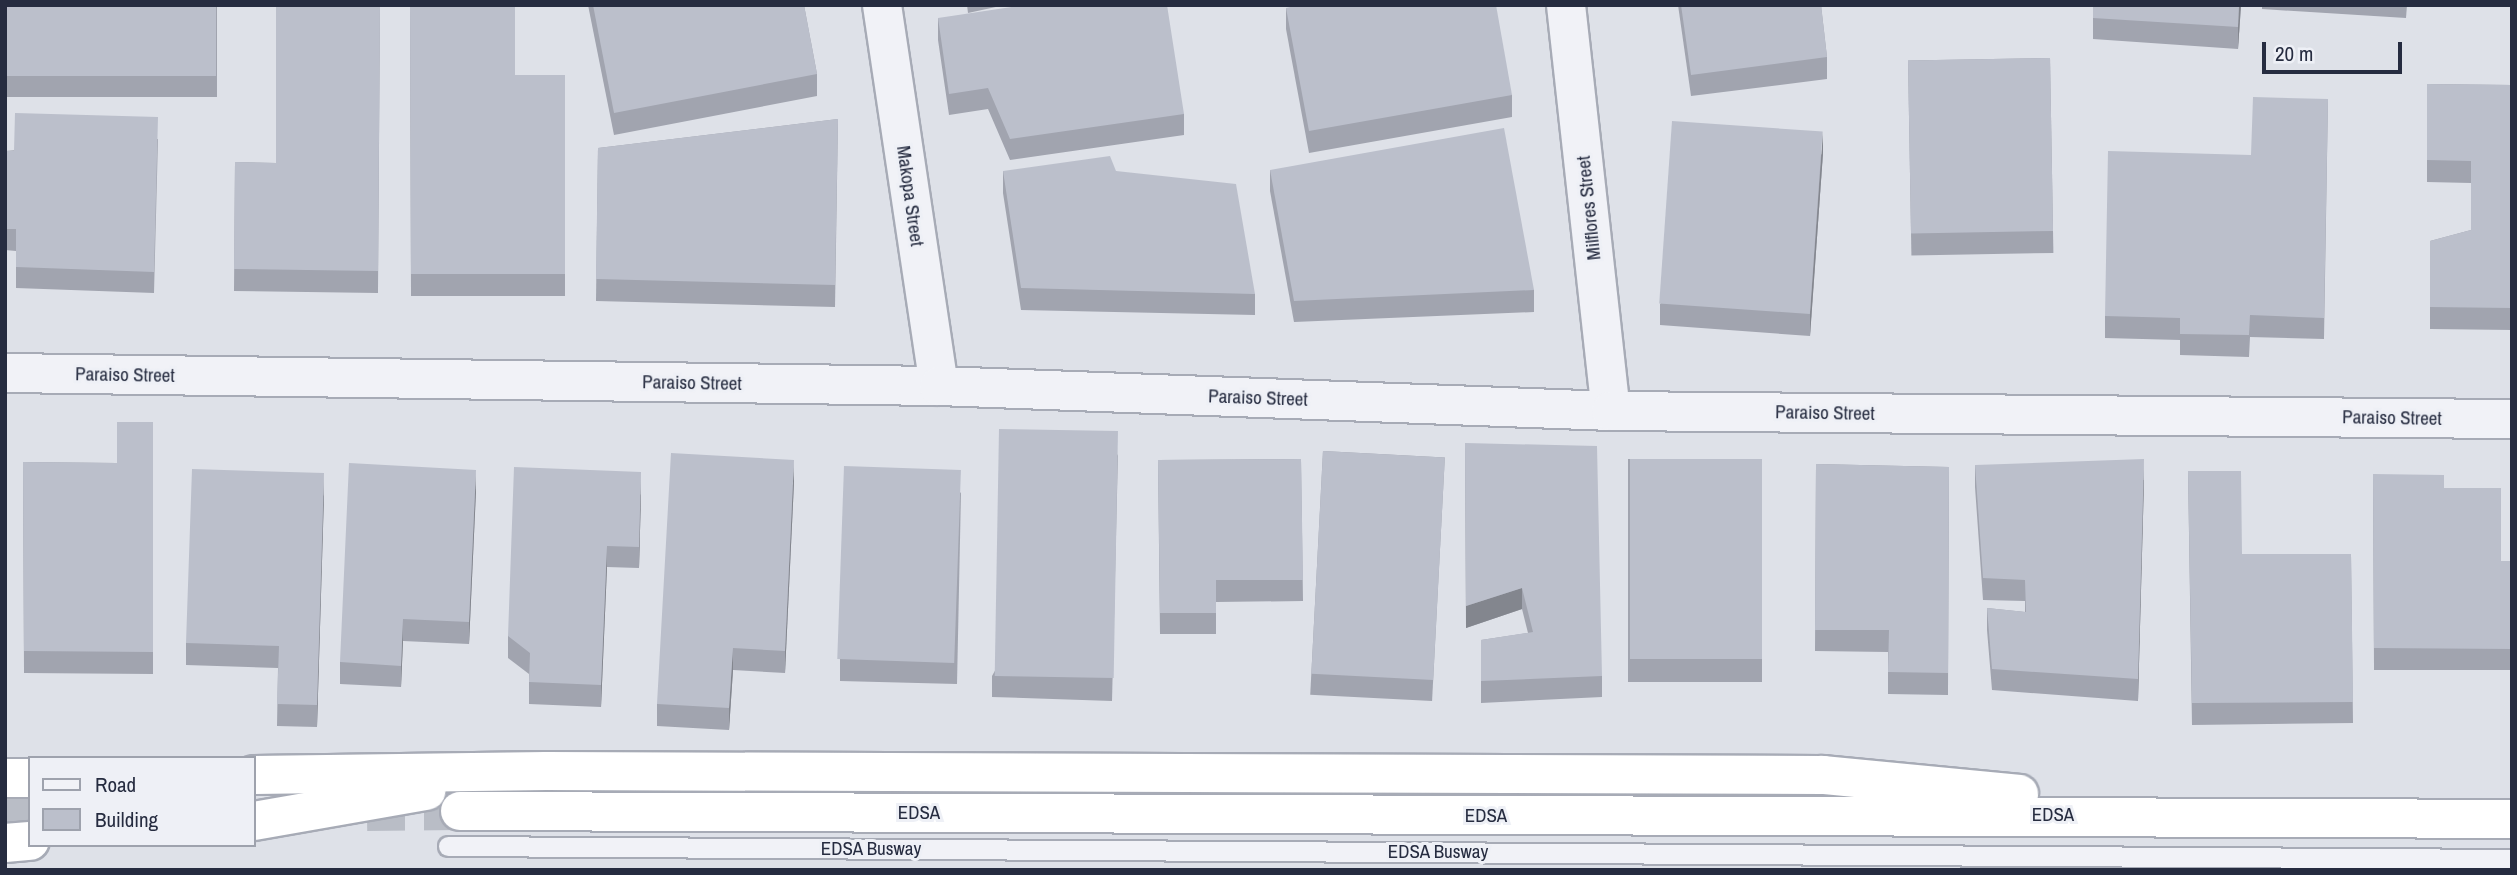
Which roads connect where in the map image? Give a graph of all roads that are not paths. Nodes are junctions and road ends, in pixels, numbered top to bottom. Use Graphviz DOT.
graph roads {
  1 [pos="882,5"];
  2 [pos="1566,5"];
  3 [pos="5,373"];
  4 [pos="939,386"];
  5 [pos="1611,411"];
  6 [pos="2512,419"];
  7 [pos="546,771"];
  8 [pos="256,775"];
  9 [pos="5,778"];
  10 [pos="28,778"];
  11 [pos="2230,815"];
  12 [pos="2512,818"];
  13 [pos="256,821"];
  14 [pos="454,829"];
  15 [pos="28,841"];
  16 [pos="5,843"];
  17 [pos="2512,859"];
  1 -- 4 [label="street, Makopa Street"];
  2 -- 5 [label="street, Milflores Street"];
  3 -- 4 [label="street, Paraiso Street"];
  4 -- 5 [label="street, Paraiso Street"];
  5 -- 6 [label="street, Paraiso Street"];
  7 -- 8 [label="highway"];
  7 -- 11 [label="highway"];
  7 -- 13 [label="highway"];
  9 -- 10 [label="highway"];
  11 -- 12 [label="highway, EDSA"];
  11 -- 14 [label="highway, EDSA"];
  14 -- 17 [label="lane, EDSA Busway"];
  15 -- 16 [label="highway"];
}
